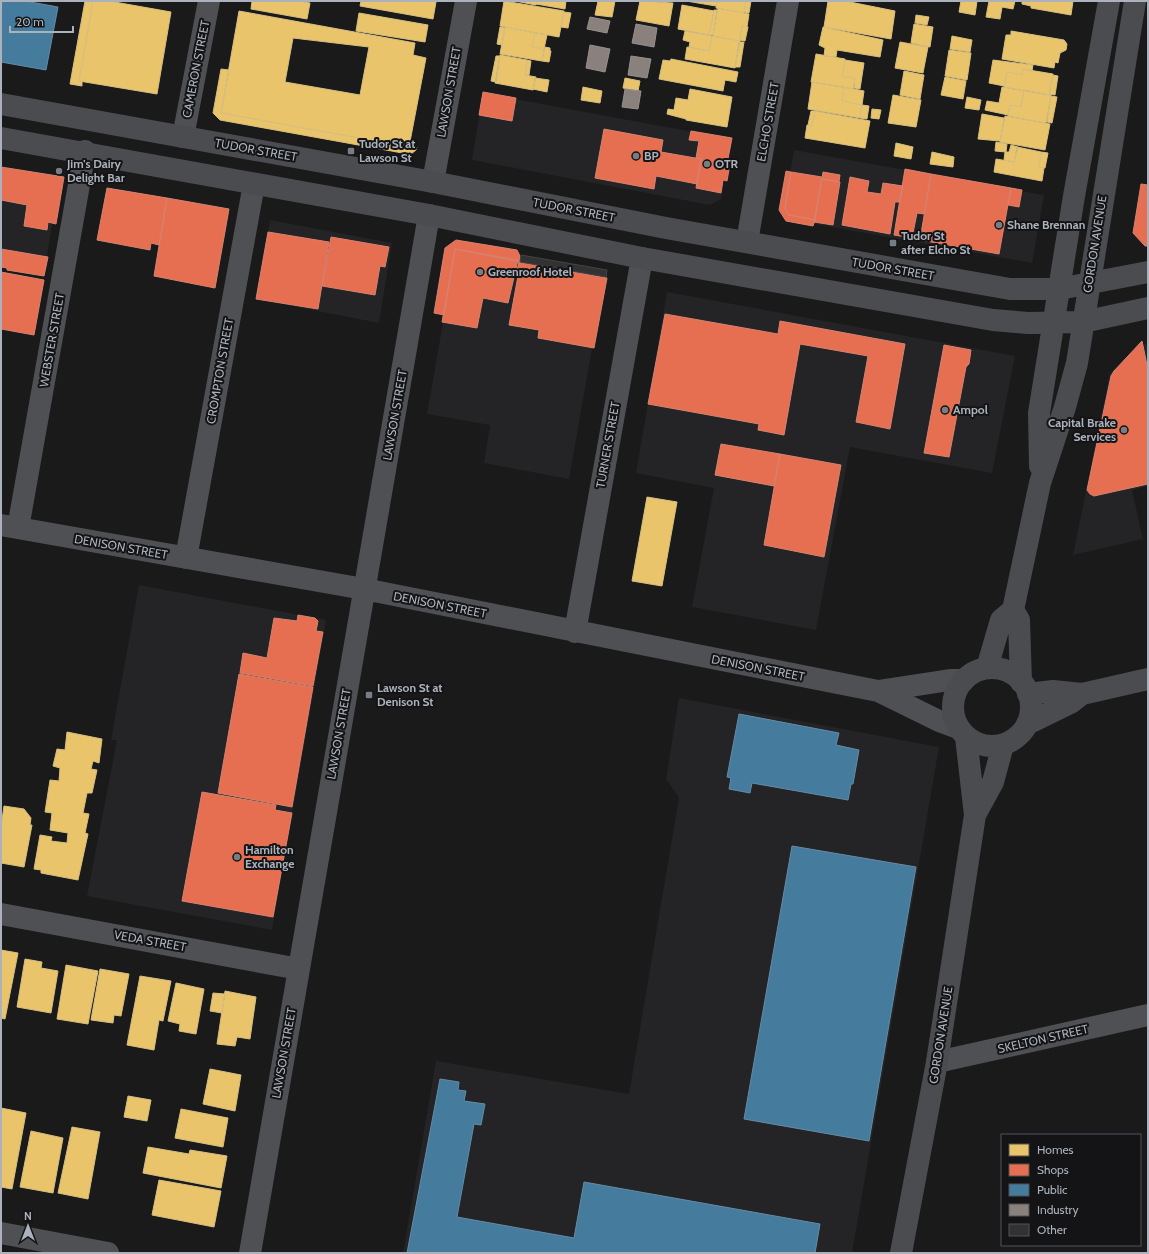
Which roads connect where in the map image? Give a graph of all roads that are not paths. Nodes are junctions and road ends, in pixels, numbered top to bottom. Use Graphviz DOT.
graph roads {
  1 [pos="209,1"];
  2 [pos="466,1"];
  3 [pos="788,1"];
  4 [pos="1109,1"];
  5 [pos="1135,1"];
  6 [pos="1,104"];
  7 [pos="183,137"];
  8 [pos="1,138"];
  9 [pos="85,151"];
  10 [pos="433,182"];
  11 [pos="254,184"];
  12 [pos="429,215"];
  13 [pos="747,242"];
  14 [pos="642,258"];
  15 [pos="1148,272"];
  16 [pos="1088,285"];
  17 [pos="1059,289"];
  18 [pos="1148,308"];
  19 [pos="1083,322"];
  20 [pos="1054,323"];
  21 [pos="1040,483"];
  22 [pos="10,527"];
  23 [pos="186,558"];
  24 [pos="364,589"];
  25 [pos="1013,610"];
  26 [pos="575,632"];
  27 [pos="988,668"];
  28 [pos="1148,679"];
  29 [pos="964,680"];
  30 [pos="1025,688"];
  31 [pos="878,691"];
  32 [pos="1082,694"];
  33 [pos="1027,724"];
  34 [pos="962,732"];
  35 [pos="1003,745"];
  36 [pos="975,815"];
  37 [pos="1,914"];
  38 [pos="299,968"];
  39 [pos="1148,1015"];
  40 [pos="937,1062"];
  41 [pos="1,1233"];
  42 [pos="108,1253"];
  43 [pos="250,1253"];
  44 [pos="901,1253"];
  1 -- 7 [label="street, CAMERON STREET"];
  2 -- 10 [label="street, LAWSON STREET"];
  3 -- 13 [label="street, ELCHO STREET"];
  4 -- 17 [label="main road, GORDON AVENUE"];
  5 -- 16 [label="main road, GORDON AVENUE"];
  6 -- 7 [label="main road, TUDOR STREET"];
  7 -- 10 [label="main road, TUDOR STREET"];
  8 -- 9 [label="main road"];
  9 -- 11 [label="main road"];
  9 -- 22 [label="street, WEBSTER STREET"];
  10 -- 13 [label="main road, TUDOR STREET"];
  11 -- 12 [label="main road"];
  11 -- 23 [label="street, CROMPTON STREET"];
  12 -- 14 [label="main road"];
  12 -- 24 [label="street, LAWSON STREET"];
  13 -- 17 [label="main road, TUDOR STREET"];
  14 -- 20 [label="main road"];
  14 -- 26 [label="street, TURNER STREET"];
  15 -- 16 [label="main road, TUDOR STREET"];
  16 -- 17 [label="main road, TUDOR STREET"];
  16 -- 19 [label="main road, GORDON AVENUE"];
  17 -- 20 [label="main road, GORDON AVENUE"];
  18 -- 19 [label="main road"];
  19 -- 20 [label="main road"];
  19 -- 21 [label="main road, GORDON AVENUE"];
  20 -- 21 [label="main road, GORDON AVENUE"];
  21 -- 25 [label="main road, GORDON AVENUE"];
  22 -- 23 [label="street, DENISON STREET"];
  23 -- 24 [label="street, DENISON STREET"];
  24 -- 26 [label="street, DENISON STREET"];
  24 -- 38 [label="street, LAWSON STREET"];
  25 -- 27 [label="main road"];
  25 -- 30 [label="main road, GORDON AVENUE"];
  26 -- 31 [label="street, DENISON STREET"];
  27 -- 29 [label="main road"];
  27 -- 30 [label="main road"];
  28 -- 32 [label="main road"];
  29 -- 31 [label="street, DENISON STREET"];
  29 -- 34 [label="main road"];
  30 -- 32 [label="main road"];
  30 -- 33 [label="main road"];
  31 -- 34 [label="street, DENISON STREET"];
  32 -- 33 [label="main road"];
  33 -- 35 [label="main road"];
  34 -- 35 [label="main road"];
  34 -- 36 [label="main road, GORDON AVENUE"];
  35 -- 36 [label="main road, GORDON AVENUE"];
  36 -- 40 [label="main road, GORDON AVENUE"];
  37 -- 38 [label="street, VEDA STREET"];
  38 -- 43 [label="street, LAWSON STREET"];
  39 -- 40 [label="street, SKELTON STREET"];
  40 -- 44 [label="main road, GORDON AVENUE"];
  41 -- 42 [label="street"];
}
